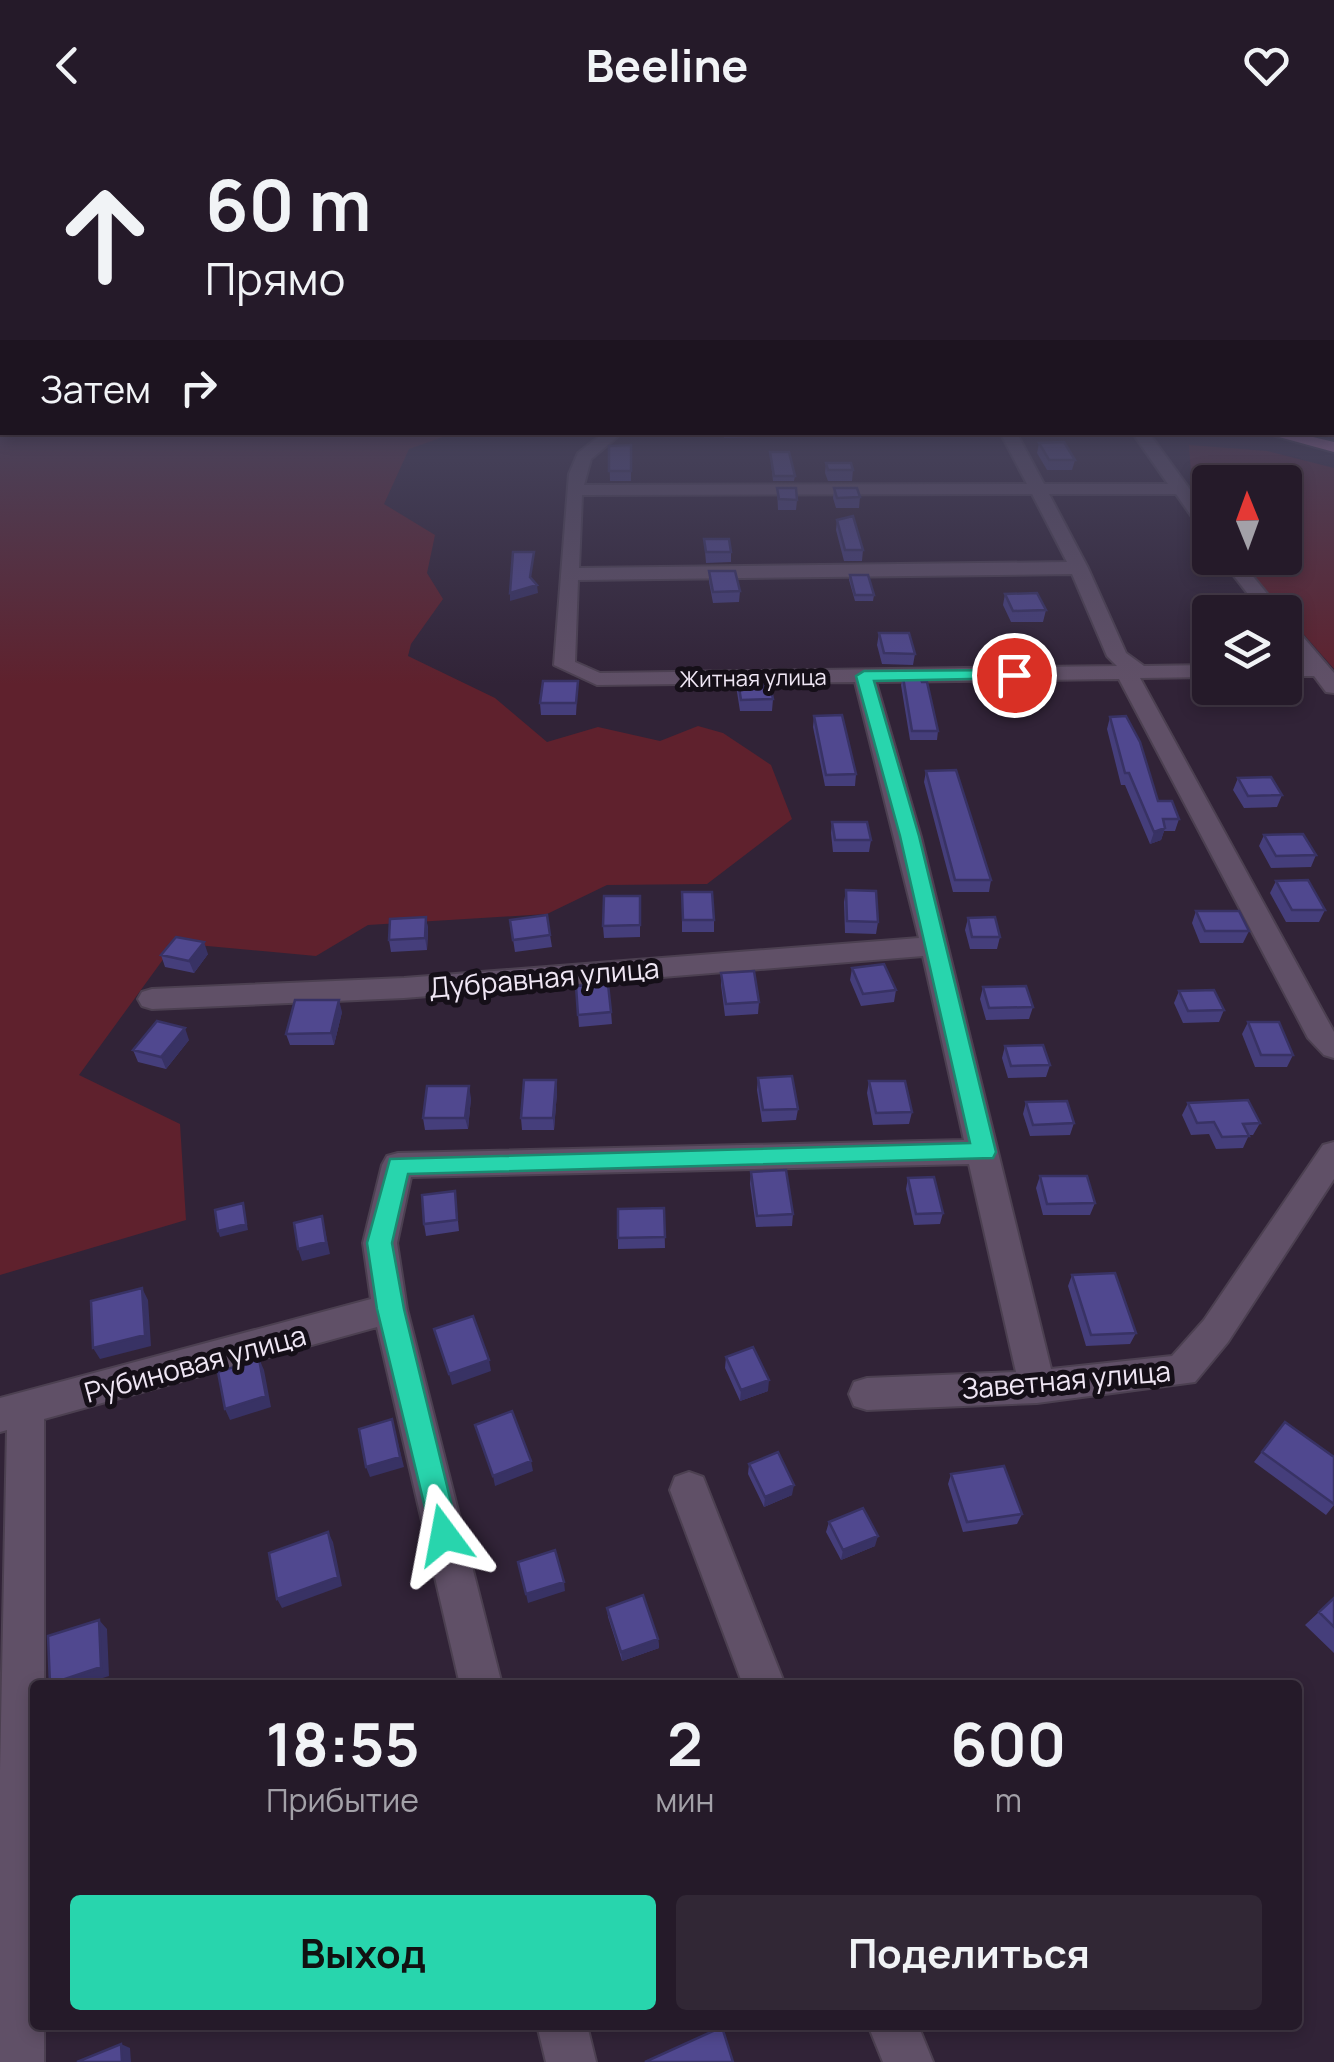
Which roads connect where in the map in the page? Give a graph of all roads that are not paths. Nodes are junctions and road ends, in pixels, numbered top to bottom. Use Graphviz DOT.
graph roads {
  1 [pos="573,504"];
  2 [pos="1044,504"];
  3 [pos="1079,568"];
  4 [pos="569,574"];
  5 [pos="1243,575"];
  6 [pos="1258,595"];
  7 [pos="1302,648"];
  8 [pos="1192,671"];
  9 [pos="1133,673"];
  10 [pos="1302,673"];
  11 [pos="864,676"];
  12 [pos="1327,678"];
  13 [pos="935,946"];
  14 [pos="152,999"];
  15 [pos="1334,1048"];
  16 [pos="984,1152"];
  17 [pos="1334,1154"];
  18 [pos="390,1309"];
  19 [pos="1037,1387"];
  20 [pos="867,1394"];
  21 [pos="13,1412"];
  22 [pos="690,1490"];
  23 [pos="479,1680"];
  24 [pos="762,1680"];
  25 [pos="563,2030"];
  26 [pos="896,2030"];
  27 [pos="19,2062"];
  28 [pos="571,2062"];
  29 [pos="908,2062"];
  1 -- 4 [label="street"];
  2 -- 3 [label="street"];
  3 -- 4 [label="street"];
  3 -- 9 [label="street"];
  4 -- 11 [label="street, Житная улица"];
  5 -- 6 [label="street"];
  7 -- 12 [label="street"];
  8 -- 9 [label="street, Житная улица"];
  9 -- 11 [label="street, Житная улица"];
  9 -- 15 [label="street"];
  10 -- 12 [label="street"];
  11 -- 13 [label="street"];
  13 -- 14 [label="street, Дубравная улица"];
  13 -- 16 [label="street"];
  16 -- 18 [label="street"];
  16 -- 19 [label="street"];
  17 -- 19 [label="street, Заветная улица"];
  18 -- 21 [label="street, Рубиновая улица"];
  18 -- 23 [label="street"];
  19 -- 20 [label="street, Заветная улица"];
  21 -- 27 [label="street"];
  22 -- 24 [label="street"];
  25 -- 28 [label="street"];
  26 -- 29 [label="street"];
}
